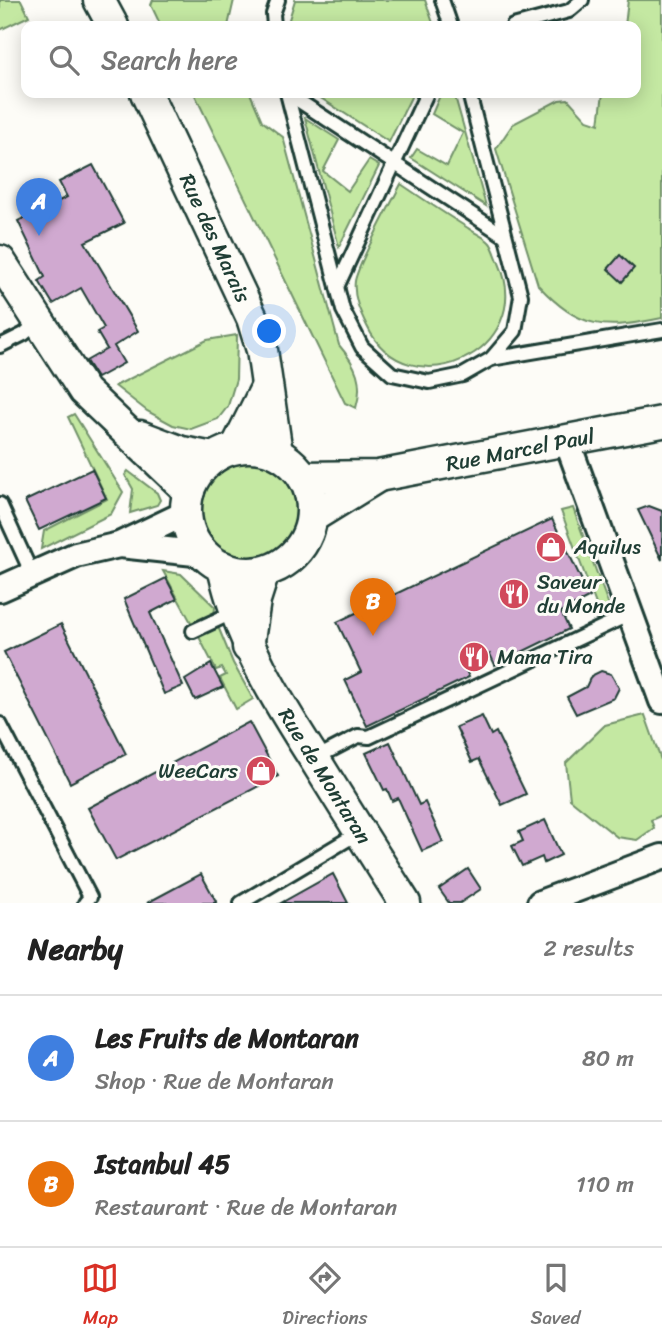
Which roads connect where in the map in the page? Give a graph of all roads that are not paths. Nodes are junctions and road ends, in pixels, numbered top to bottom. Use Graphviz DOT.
graph roads {
  1 [pos="99,0"];
  2 [pos="278,0"];
  3 [pos="442,0"];
  4 [pos="582,0"];
  5 [pos="110,21"];
  6 [pos="274,21"];
  7 [pos="449,21"];
  8 [pos="532,21"];
  9 [pos="148,98"];
  10 [pos="288,98"];
  11 [pos="295,98"];
  12 [pos="425,98"];
  13 [pos="470,98"];
  14 [pos="396,162"];
  15 [pos="505,236"];
  16 [pos="0,261"];
  17 [pos="337,287"];
  18 [pos="39,322"];
  19 [pos="662,330"];
  20 [pos="0,346"];
  21 [pos="491,359"];
  22 [pos="266,388"];
  23 [pos="662,422"];
  24 [pos="126,431"];
  25 [pos="567,442"];
  26 [pos="225,453"];
  27 [pos="277,453"];
  28 [pos="378,476"];
  29 [pos="303,477"];
  30 [pos="187,502"];
  31 [pos="0,504"];
  32 [pos="312,517"];
  33 [pos="119,545"];
  34 [pos="213,561"];
  35 [pos="264,572"];
  36 [pos="32,574"];
  37 [pos="0,589"];
  38 [pos="234,612"];
  39 [pos="630,614"];
  40 [pos="193,631"];
  41 [pos="248,648"];
  42 [pos="662,701"];
  43 [pos="0,724"];
  44 [pos="314,759"];
  45 [pos="360,832"];
  46 [pos="662,857"];
  47 [pos="85,903"];
  48 [pos="241,903"];
  49 [pos="405,903"];
  50 [pos="540,903"];
  1 -- 5 [label="street"];
  2 -- 6 [label="lane"];
  3 -- 7 [label="lane"];
  4 -- 8 [label="lane"];
  9 -- 22 [label="street, Rue des Marais"];
  10 -- 17 [label="lane"];
  11 -- 14 [label="lane"];
  12 -- 14 [label="lane"];
  13 -- 15 [label="lane"];
  14 -- 15 [label="lane"];
  14 -- 17 [label="lane"];
  15 -- 21 [label="lane"];
  16 -- 18 [label="street, Rue de Montaran"];
  17 -- 21 [label="lane"];
  18 -- 20 [label="lane"];
  18 -- 24 [label="street, Rue de Montaran"];
  19 -- 21 [label="lane"];
  22 -- 26 [label="street"];
  22 -- 27 [label="street, Rue des Marais"];
  23 -- 25 [label="street, Rue Marcel Paul"];
  24 -- 26 [label="street, Rue de Montaran"];
  24 -- 30 [label="street, Rue de Montaran"];
  25 -- 28 [label="street, Rue Marcel Paul"];
  25 -- 39 [label="street"];
  26 -- 27 [label="street, Rue de Montaran"];
  26 -- 30 [label="street"];
  27 -- 29 [label="street"];
  28 -- 29 [label="street, Rue Marcel Paul"];
  28 -- 32 [label="street, Rue Marcel Paul"];
  29 -- 32 [label="street"];
  30 -- 33 [label="street"];
  30 -- 34 [label="street, Rue de Montaran"];
  31 -- 36 [label="lane"];
  32 -- 35 [label="street"];
  33 -- 34 [label="street"];
  33 -- 36 [label="street"];
  34 -- 35 [label="street"];
  34 -- 38 [label="street, Rue de Montaran"];
  35 -- 41 [label="street"];
  36 -- 37 [label="street"];
  38 -- 40 [label="lane"];
  38 -- 41 [label="street, Rue de Montaran"];
  39 -- 42 [label="street"];
  39 -- 44 [label="lane"];
  41 -- 44 [label="street, Rue de Montaran"];
  43 -- 47 [label="lane"];
  44 -- 45 [label="street, Rue de Montaran"];
  45 -- 48 [label="lane"];
  45 -- 49 [label="street, Rue de Montaran"];
  46 -- 50 [label="street"];
}
